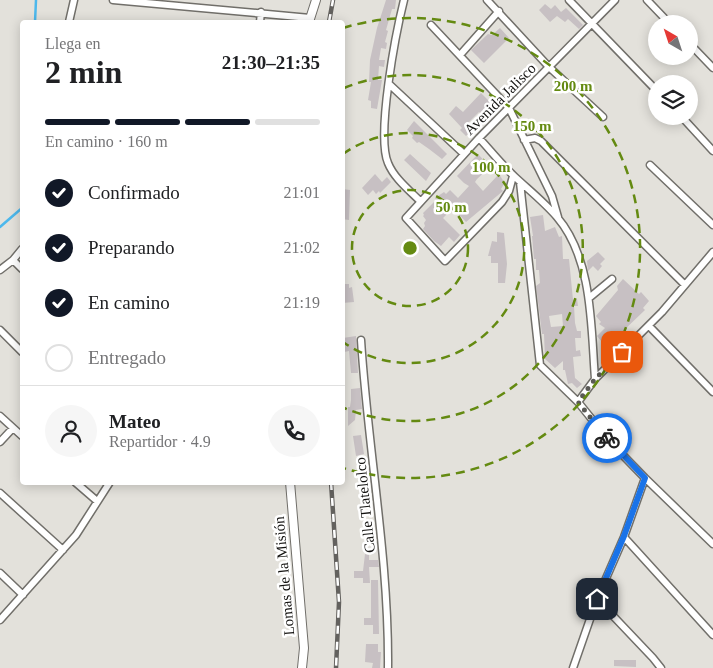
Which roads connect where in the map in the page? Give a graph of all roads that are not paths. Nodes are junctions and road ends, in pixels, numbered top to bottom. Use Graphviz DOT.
graph roads {
  1 [pos="74,0"];
  2 [pos="113,0"];
  3 [pos="316,0"];
  4 [pos="404,0"];
  5 [pos="487,0"];
  6 [pos="569,0"];
  7 [pos="615,0"];
  8 [pos="646,0"];
  9 [pos="499,11"];
  10 [pos="261,12"];
  11 [pos="661,15"];
  12 [pos="69,20"];
  13 [pos="260,20"];
  14 [pos="310,20"];
  15 [pos="431,25"];
  16 [pos="592,25"];
  17 [pos="698,52"];
  18 [pos="460,55"];
  19 [pos="549,67"];
  20 [pos="713,68"];
  21 [pos="648,82"];
  22 [pos="389,84"];
  23 [pos="509,108"];
  24 [pos="603,117"];
  25 [pos="689,125"];
  26 [pos="479,138"];
  27 [pos="524,140"];
  28 [pos="713,151"];
  29 [pos="464,154"];
  30 [pos="650,165"];
  31 [pos="513,176"];
  32 [pos="520,182"];
  33 [pos="420,201"];
  34 [pos="558,218"];
  35 [pos="713,225"];
  36 [pos="20,251"];
  37 [pos="712,254"];
  38 [pos="13,260"];
  39 [pos="20,267"];
  40 [pos="0,270"];
  41 [pos="612,279"];
  42 [pos="685,285"];
  43 [pos="589,298"];
  44 [pos="649,326"];
  45 [pos="0,330"];
  46 [pos="361,340"];
  47 [pos="20,350"];
  48 [pos="595,379"];
  49 [pos="713,392"];
  50 [pos="578,402"];
  51 [pos="0,416"];
  52 [pos="13,428"];
  53 [pos="20,434"];
  54 [pos="0,442"];
  55 [pos="645,478"];
  56 [pos="78,485"];
  57 [pos="108,485"];
  58 [pos="290,485"];
  59 [pos="0,493"];
  60 [pos="97,501"];
  61 [pos="624,536"];
  62 [pos="713,543"];
  63 [pos="63,550"];
  64 [pos="0,573"];
  65 [pos="23,595"];
  66 [pos="597,599"];
  67 [pos="0,620"];
  68 [pos="713,635"];
  69 [pos="302,668"];
  70 [pos="388,668"];
  71 [pos="573,668"];
  72 [pos="660,668"];
  1 -- 12 [label="street"];
  2 -- 10 [label="street"];
  3 -- 14 [label="street"];
  4 -- 22 [label="street"];
  5 -- 9 [label="street"];
  6 -- 16 [label="street"];
  7 -- 16 [label="street, Avenida Jalisco"];
  8 -- 11 [label="street"];
  9 -- 18 [label="street"];
  9 -- 19 [label="street"];
  10 -- 13 [label="street"];
  10 -- 14 [label="street"];
  15 -- 18 [label="street"];
  16 -- 19 [label="street, Avenida Jalisco"];
  16 -- 21 [label="street"];
  17 -- 20 [label="street"];
  18 -- 23 [label="street"];
  19 -- 23 [label="street, Avenida Jalisco"];
  19 -- 24 [label="street"];
  22 -- 29 [label="street"];
  22 -- 33 [label="street"];
  23 -- 26 [label="street, Avenida Jalisco"];
  23 -- 27 [label="street"];
  25 -- 28 [label="street"];
  26 -- 29 [label="street, Avenida Jalisco"];
  26 -- 31 [label="street"];
  27 -- 34 [label="street"];
  27 -- 42 [label="street"];
  29 -- 33 [label="street, Avenida Jalisco"];
  30 -- 35 [label="street"];
  31 -- 32 [label="street"];
  31 -- 33 [label="street, Avenida Jalisco"];
  32 -- 34 [label="street"];
  32 -- 50 [label="street"];
  34 -- 43 [label="street"];
  36 -- 38 [label="street"];
  37 -- 42 [label="street"];
  38 -- 39 [label="street"];
  38 -- 40 [label="street"];
  41 -- 43 [label="street"];
  42 -- 44 [label="street"];
  43 -- 48 [label="street"];
  44 -- 48 [label="street"];
  44 -- 49 [label="street"];
  45 -- 47 [label="street"];
  46 -- 70 [label="street, Calle Tlatelolco"];
  48 -- 50 [label="street"];
  50 -- 55 [label="street"];
  51 -- 52 [label="street"];
  52 -- 53 [label="street"];
  52 -- 54 [label="street"];
  55 -- 61 [label="street"];
  55 -- 62 [label="street"];
  56 -- 60 [label="street"];
  57 -- 60 [label="street"];
  58 -- 69 [label="street, Lomas de la Misión"];
  59 -- 63 [label="street"];
  60 -- 63 [label="street"];
  61 -- 66 [label="street"];
  61 -- 68 [label="street"];
  63 -- 65 [label="street"];
  64 -- 65 [label="street"];
  65 -- 67 [label="street"];
  66 -- 71 [label="street"];
  66 -- 72 [label="street"];
}
